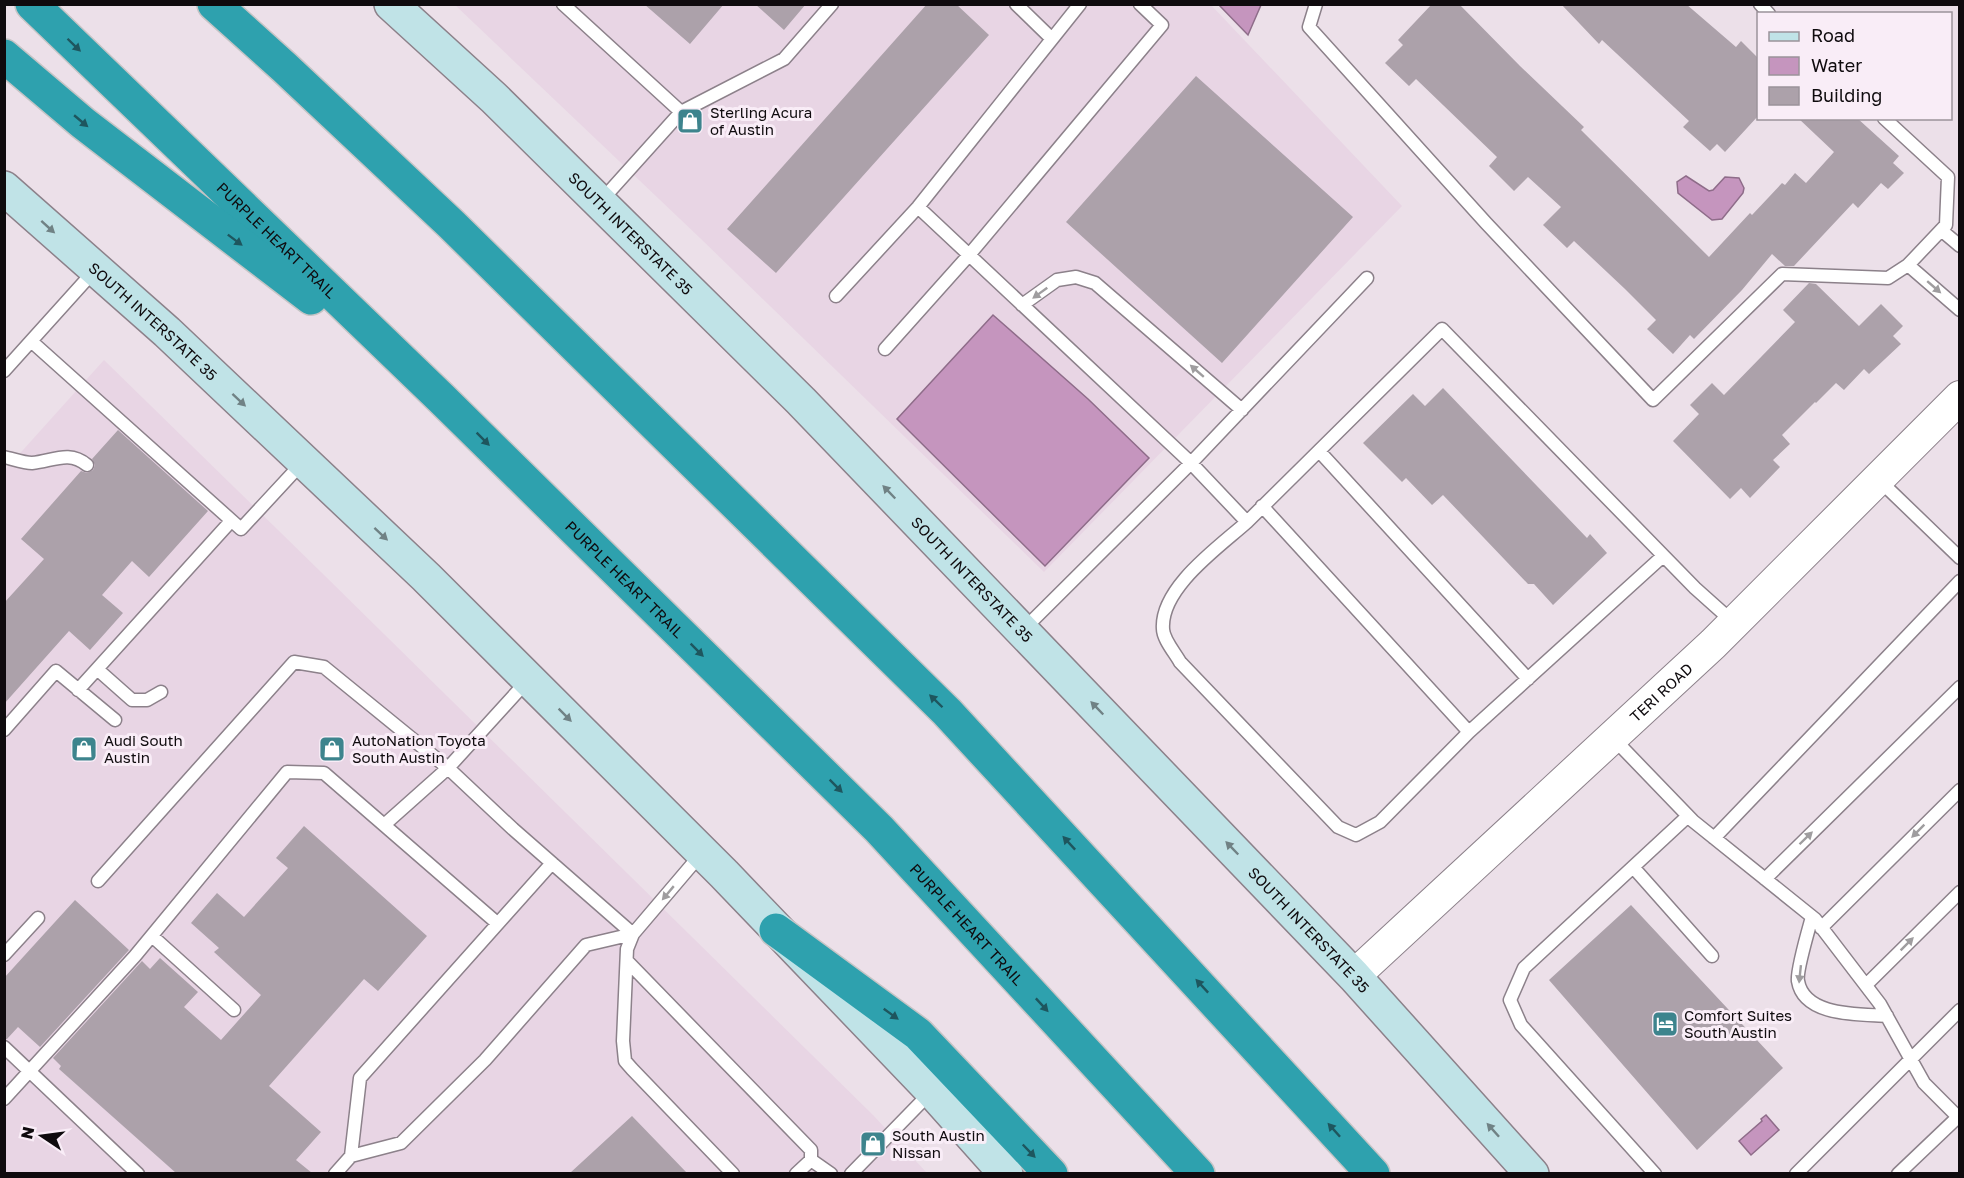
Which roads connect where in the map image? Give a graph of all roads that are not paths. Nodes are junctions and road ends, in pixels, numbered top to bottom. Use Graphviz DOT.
graph roads {
  1 [pos="32,4"];
  2 [pos="214,4"];
  3 [pos="391,4"];
  4 [pos="562,4"];
  5 [pos="832,4"];
  6 [pos="1016,4"];
  7 [pos="1080,4"];
  8 [pos="1140,4"];
  9 [pos="1316,4"];
  10 [pos="1052,39"];
  11 [pos="4,56"];
  12 [pos="681,112"];
  13 [pos="1886,120"];
  14 [pos="4,188"];
  15 [pos="600,202"];
  16 [pos="918,207"];
  17 [pos="1941,230"];
  18 [pos="1959,246"];
  19 [pos="969,255"];
  20 [pos="1908,265"];
  21 [pos="96,269"];
  22 [pos="1367,278"];
  23 [pos="836,296"];
  24 [pos="1022,305"];
  25 [pos="1959,310"];
  26 [pos="31,341"];
  27 [pos="885,349"];
  28 [pos="4,371"];
  29 [pos="441,398"];
  30 [pos="1959,398"];
  31 [pos="1242,410"];
  32 [pos="1319,451"];
  33 [pos="4,457"];
  34 [pos="304,461"];
  35 [pos="1191,463"];
  36 [pos="87,465"];
  37 [pos="1878,479"];
  38 [pos="1262,506"];
  39 [pos="231,521"];
  40 [pos="1247,522"];
  41 [pos="1957,551"];
  42 [pos="1663,556"];
  43 [pos="1959,581"];
  44 [pos="1733,623"];
  45 [pos="1022,631"];
  46 [pos="97,669"];
  47 [pos="529,679"];
  48 [pos="1528,679"];
  49 [pos="1959,687"];
  50 [pos="78,690"];
  51 [pos="161,692"];
  52 [pos="115,720"];
  53 [pos="4,730"];
  54 [pos="1469,732"];
  55 [pos="1612,736"];
  56 [pos="448,768"];
  57 [pos="1959,790"];
  58 [pos="1688,816"];
  59 [pos="384,825"];
  60 [pos="1714,838"];
  61 [pos="702,853"];
  62 [pos="552,863"];
  63 [pos="1633,867"];
  64 [pos="1765,879"];
  65 [pos="98,881"];
  66 [pos="1959,892"];
  67 [pos="1812,916"];
  68 [pos="38,918"];
  69 [pos="497,924"];
  70 [pos="1821,927"];
  71 [pos="776,930"];
  72 [pos="633,934"];
  73 [pos="152,936"];
  74 [pos="4,955"];
  75 [pos="1712,956"];
  76 [pos="627,961"];
  77 [pos="1354,976"];
  78 [pos="1866,985"];
  79 [pos="234,1010"];
  80 [pos="1959,1010"];
  81 [pos="1887,1016"];
  82 [pos="4,1047"];
  83 [pos="1911,1058"];
  84 [pos="31,1071"];
  85 [pos="932,1091"];
  86 [pos="4,1100"];
  87 [pos="1959,1117"];
  88 [pos="351,1156"];
  89 [pos="810,1160"];
  90 [pos="1903,1172"];
  91 [pos="138,1173"];
  92 [pos="335,1173"];
  93 [pos="733,1173"];
  94 [pos="796,1173"];
  95 [pos="831,1173"];
  96 [pos="851,1173"];
  97 [pos="1006,1173"];
  98 [pos="1051,1173"];
  99 [pos="1198,1173"];
  100 [pos="1373,1173"];
  101 [pos="1532,1173"];
  102 [pos="1655,1173"];
  103 [pos="1796,1173"];
  1 -- 29 [label="highway, PURPLE HEART TRAIL, one-way"];
  100 -- 2 [label="highway, one-way"];
  3 -- 15 [label="main road, SOUTH INTERSTATE 35"];
  4 -- 12 [label="lane"];
  5 -- 12 [label="lane"];
  6 -- 10 [label="lane"];
  7 -- 10 [label="lane"];
  8 -- 19 [label="lane"];
  9 -- 20 [label="lane"];
  10 -- 16 [label="lane"];
  11 -- 29 [label="highway, one-way"];
  12 -- 15 [label="lane"];
  13 -- 17 [label="lane"];
  14 -- 21 [label="main road, SOUTH INTERSTATE 35, one-way"];
  45 -- 15 [label="main road, SOUTH INTERSTATE 35, one-way"];
  16 -- 19 [label="lane"];
  16 -- 23 [label="lane"];
  17 -- 18 [label="lane"];
  17 -- 20 [label="lane"];
  19 -- 24 [label="lane"];
  19 -- 27 [label="lane"];
  20 -- 25 [label="lane, one-way"];
  21 -- 26 [label="lane"];
  21 -- 34 [label="main road, SOUTH INTERSTATE 35, one-way"];
  22 -- 31 [label="lane"];
  31 -- 24 [label="lane, one-way"];
  24 -- 35 [label="lane"];
  26 -- 28 [label="lane"];
  26 -- 39 [label="lane"];
  29 -- 99 [label="highway, PURPLE HEART TRAIL, one-way"];
  30 -- 37 [label="street, TERI ROAD"];
  31 -- 35 [label="lane"];
  32 -- 38 [label="lane"];
  32 -- 42 [label="lane"];
  32 -- 48 [label="lane"];
  33 -- 36 [label="lane"];
  34 -- 39 [label="lane"];
  34 -- 47 [label="main road, SOUTH INTERSTATE 35, one-way"];
  35 -- 40 [label="lane"];
  35 -- 45 [label="lane"];
  37 -- 41 [label="lane"];
  37 -- 44 [label="street, TERI ROAD"];
  38 -- 40 [label="lane"];
  38 -- 54 [label="lane"];
  39 -- 46 [label="lane"];
  40 -- 54 [label="lane"];
  42 -- 44 [label="lane"];
  42 -- 48 [label="lane"];
  43 -- 60 [label="lane"];
  44 -- 55 [label="street, TERI ROAD"];
  77 -- 45 [label="main road, SOUTH INTERSTATE 35, one-way"];
  46 -- 50 [label="lane"];
  46 -- 51 [label="lane"];
  47 -- 56 [label="lane"];
  47 -- 61 [label="main road, SOUTH INTERSTATE 35, one-way"];
  48 -- 54 [label="lane"];
  64 -- 49 [label="lane, one-way"];
  50 -- 52 [label="lane"];
  50 -- 53 [label="lane"];
  55 -- 58 [label="lane"];
  55 -- 77 [label="street, TERI ROAD"];
  56 -- 59 [label="lane"];
  56 -- 62 [label="lane"];
  56 -- 65 [label="lane"];
  57 -- 70 [label="lane, one-way"];
  58 -- 60 [label="lane"];
  58 -- 63 [label="lane"];
  59 -- 69 [label="lane"];
  59 -- 73 [label="lane"];
  60 -- 64 [label="lane"];
  61 -- 71 [label="main road, SOUTH INTERSTATE 35"];
  61 -- 72 [label="lane, one-way"];
  62 -- 69 [label="lane"];
  62 -- 72 [label="lane"];
  63 -- 75 [label="lane"];
  63 -- 102 [label="lane"];
  64 -- 67 [label="lane"];
  78 -- 66 [label="lane, one-way"];
  67 -- 70 [label="lane"];
  67 -- 81 [label="lane, one-way"];
  68 -- 74 [label="lane"];
  69 -- 88 [label="lane"];
  70 -- 78 [label="lane"];
  71 -- 85 [label="main road, SOUTH INTERSTATE 35"];
  71 -- 98 [label="highway, one-way"];
  72 -- 76 [label="lane"];
  72 -- 88 [label="lane"];
  73 -- 79 [label="lane"];
  73 -- 84 [label="lane"];
  76 -- 89 [label="lane"];
  76 -- 93 [label="lane"];
  101 -- 77 [label="main road, SOUTH INTERSTATE 35, one-way"];
  78 -- 81 [label="lane"];
  80 -- 83 [label="lane"];
  81 -- 83 [label="lane"];
  82 -- 84 [label="lane"];
  83 -- 87 [label="lane"];
  83 -- 103 [label="lane"];
  84 -- 86 [label="lane"];
  84 -- 91 [label="lane"];
  85 -- 96 [label="lane"];
  85 -- 97 [label="main road, SOUTH INTERSTATE 35"];
  87 -- 90 [label="lane"];
  88 -- 92 [label="lane"];
  89 -- 94 [label="lane"];
  89 -- 95 [label="lane"];
}
